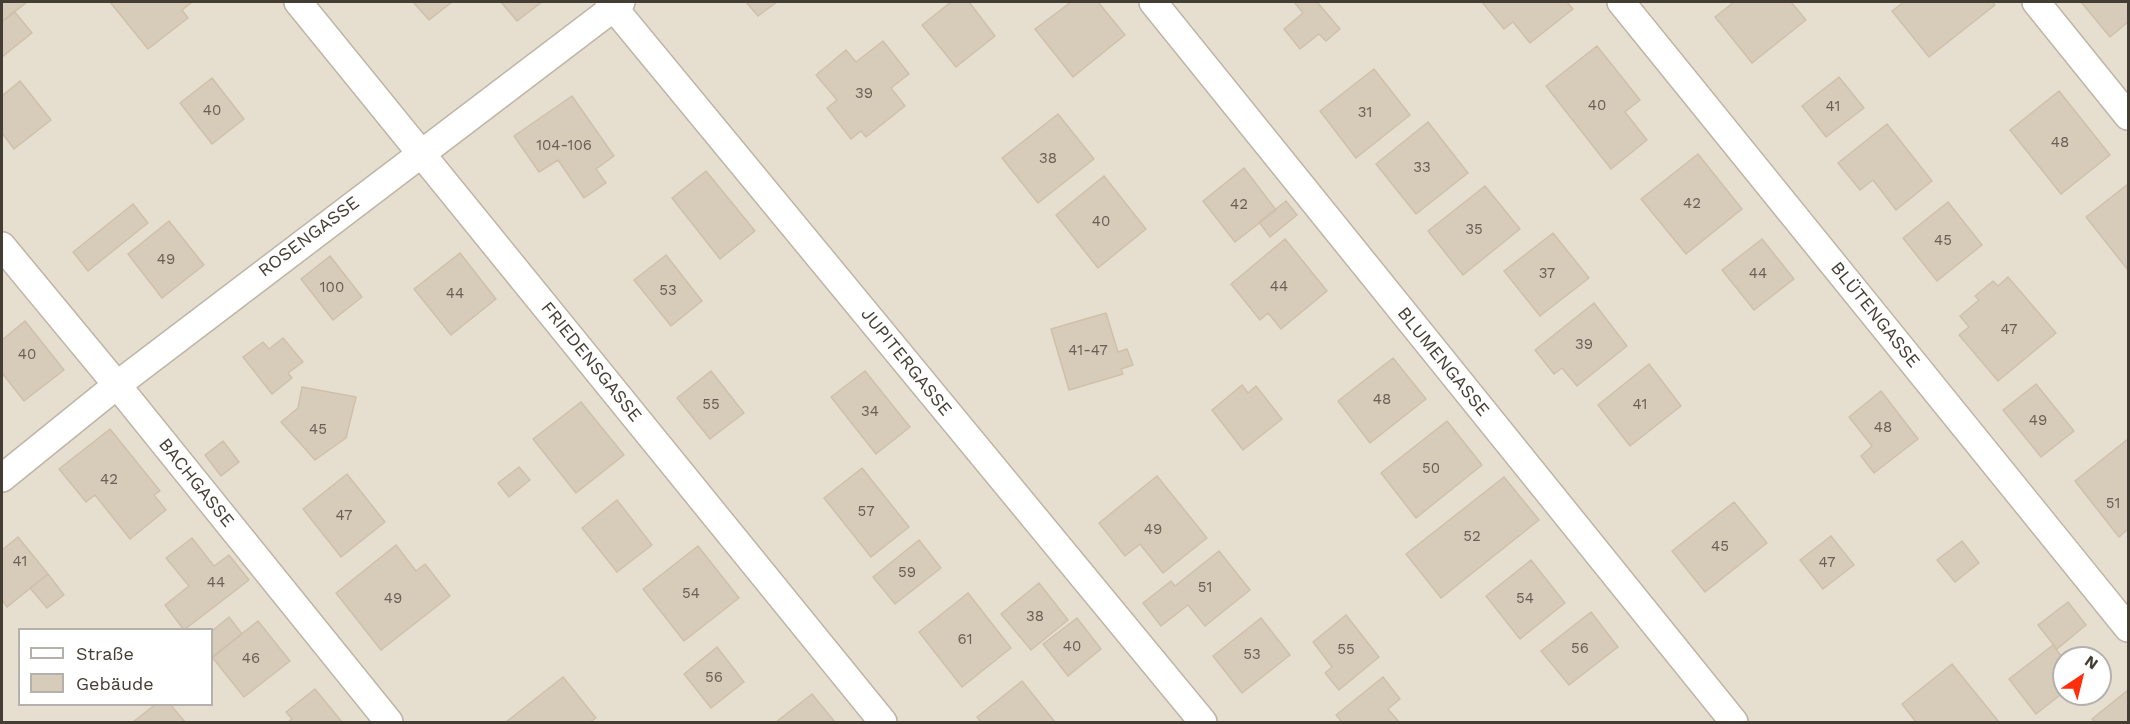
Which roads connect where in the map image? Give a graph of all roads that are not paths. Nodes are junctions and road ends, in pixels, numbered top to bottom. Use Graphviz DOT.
graph roads {
  1 [pos="298,2"];
  2 [pos="1153,2"];
  3 [pos="1621,2"];
  4 [pos="2036,2"];
  5 [pos="615,4"];
  6 [pos="2128,116"];
  7 [pos="421,152"];
  8 [pos="2,246"];
  9 [pos="117,385"];
  10 [pos="2,478"];
  11 [pos="2128,628"];
  12 [pos="389,723"];
  13 [pos="883,723"];
  14 [pos="1203,723"];
  15 [pos="1734,723"];
  1 -- 7 [label="street, FRIEDENSGASSE"];
  2 -- 15 [label="street, BLUMENGASSE"];
  3 -- 11 [label="street, BLÜTENGASSE"];
  4 -- 6 [label="street"];
  5 -- 7 [label="street, ROSENGASSE"];
  5 -- 14 [label="street, JUPITERGASSE"];
  7 -- 9 [label="street, ROSENGASSE"];
  7 -- 13 [label="street, FRIEDENSGASSE"];
  8 -- 9 [label="street, BACHGASSE"];
  9 -- 10 [label="street, ROSENGASSE"];
  9 -- 12 [label="street, BACHGASSE"];
}
